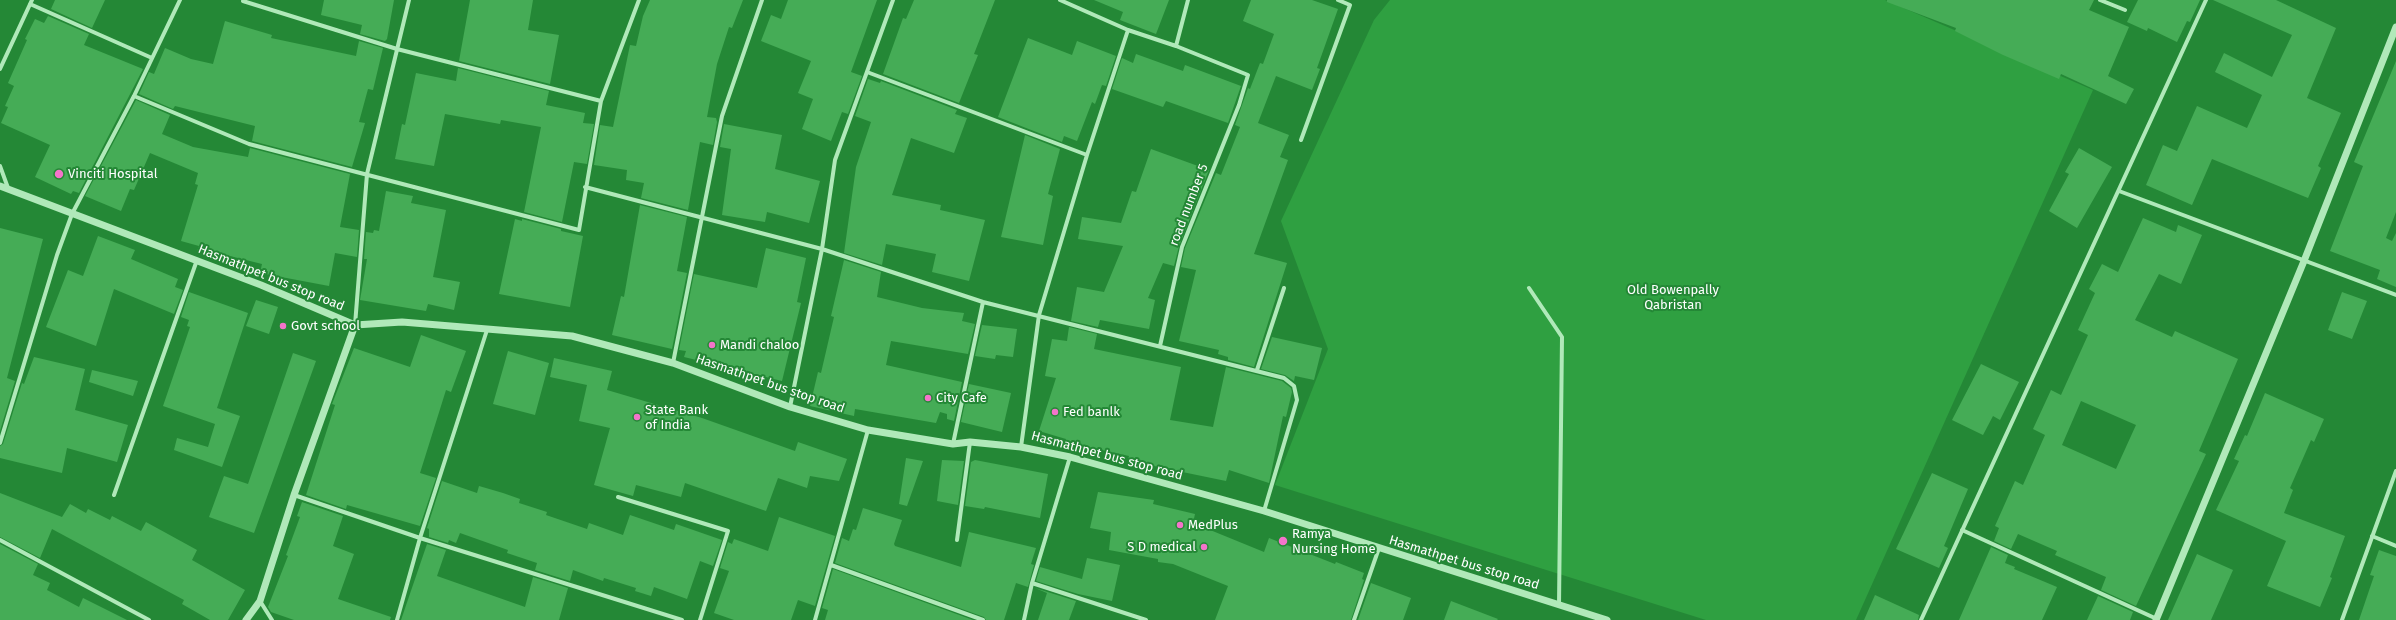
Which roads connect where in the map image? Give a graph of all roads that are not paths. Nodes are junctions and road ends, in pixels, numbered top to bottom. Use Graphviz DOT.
graph roads {
  1 [pos="180,0"];
  2 [pos="409,0"];
  3 [pos="639,0"];
  4 [pos="762,0"];
  5 [pos="893,0"];
  6 [pos="1060,0"];
  7 [pos="1188,0"];
  8 [pos="1338,0"];
  9 [pos="2100,0"];
  10 [pos="2206,0"];
  11 [pos="243,1"];
  12 [pos="31,2"];
  13 [pos="2125,10"];
  14 [pos="2396,27"];
  15 [pos="1128,30"];
  16 [pos="1176,46"];
  17 [pos="397,49"];
  18 [pos="152,58"];
  19 [pos="0,69"];
  20 [pos="867,72"];
  21 [pos="134,96"];
  22 [pos="601,101"];
  23 [pos="1301,140"];
  24 [pos="1087,155"];
  25 [pos="0,166"];
  26 [pos="367,174"];
  27 [pos="0,186"];
  28 [pos="585,186"];
  29 [pos="8,188"];
  30 [pos="2118,191"];
  31 [pos="72,214"];
  32 [pos="702,216"];
  33 [pos="822,249"];
  34 [pos="197,260"];
  35 [pos="2304,261"];
  36 [pos="1284,288"];
  37 [pos="1529,288"];
  38 [pos="2396,295"];
  39 [pos="983,302"];
  40 [pos="1039,315"];
  41 [pos="355,325"];
  42 [pos="487,330"];
  43 [pos="1160,346"];
  44 [pos="673,363"];
  45 [pos="1258,370"];
  46 [pos="790,407"];
  47 [pos="868,430"];
  48 [pos="970,442"];
  49 [pos="0,443"];
  50 [pos="953,444"];
  51 [pos="1021,446"];
  52 [pos="1070,457"];
  53 [pos="2396,471"];
  54 [pos="114,495"];
  55 [pos="294,495"];
  56 [pos="618,497"];
  57 [pos="1264,511"];
  58 [pos="1962,530"];
  59 [pos="2372,536"];
  60 [pos="420,538"];
  61 [pos="0,540"];
  62 [pos="957,540"];
  63 [pos="2396,546"];
  64 [pos="1379,548"];
  65 [pos="831,565"];
  66 [pos="1032,583"];
  67 [pos="260,601"];
  68 [pos="1559,605"];
  69 [pos="149,620"];
  70 [pos="246,620"];
  71 [pos="272,620"];
  72 [pos="397,620"];
  73 [pos="682,620"];
  74 [pos="700,620"];
  75 [pos="815,620"];
  76 [pos="983,620"];
  77 [pos="1024,620"];
  78 [pos="1146,620"];
  79 [pos="1354,620"];
  80 [pos="1607,620"];
  81 [pos="1921,620"];
  82 [pos="2158,620"];
  83 [pos="2342,620"];
  1 -- 18 [label="street"];
  2 -- 17 [label="street"];
  3 -- 22 [label="street"];
  4 -- 32 [label="street"];
  5 -- 20 [label="street"];
  6 -- 15 [label="street"];
  7 -- 16 [label="street"];
  8 -- 23 [label="street"];
  9 -- 13 [label="street"];
  10 -- 30 [label="street"];
  11 -- 17 [label="street"];
  12 -- 18 [label="street"];
  12 -- 19 [label="street"];
  14 -- 35 [label="street"];
  15 -- 16 [label="street"];
  15 -- 24 [label="street"];
  16 -- 43 [label="street, road number 5"];
  17 -- 22 [label="street"];
  17 -- 26 [label="street"];
  18 -- 21 [label="street"];
  20 -- 24 [label="street"];
  20 -- 33 [label="street"];
  21 -- 26 [label="street"];
  21 -- 31 [label="street"];
  22 -- 28 [label="street"];
  24 -- 40 [label="street"];
  25 -- 29 [label="street"];
  26 -- 28 [label="street"];
  26 -- 41 [label="street"];
  27 -- 29 [label="street, Hasmathpet bus stop road"];
  28 -- 32 [label="street"];
  29 -- 31 [label="street, Hasmathpet bus stop road"];
  30 -- 35 [label="street"];
  30 -- 58 [label="street"];
  31 -- 34 [label="street, Hasmathpet bus stop road"];
  31 -- 49 [label="street"];
  32 -- 33 [label="street"];
  32 -- 44 [label="street"];
  33 -- 39 [label="street"];
  33 -- 46 [label="street"];
  34 -- 41 [label="street, Hasmathpet bus stop road"];
  34 -- 54 [label="street"];
  35 -- 38 [label="street"];
  35 -- 82 [label="street"];
  36 -- 45 [label="street"];
  37 -- 68 [label="street"];
  39 -- 40 [label="street"];
  39 -- 50 [label="street"];
  40 -- 43 [label="street"];
  40 -- 51 [label="street"];
  41 -- 42 [label="street, Hasmathpet bus stop road"];
  41 -- 55 [label="street"];
  42 -- 44 [label="street, Hasmathpet bus stop road"];
  42 -- 60 [label="street"];
  43 -- 45 [label="street"];
  44 -- 46 [label="street, Hasmathpet bus stop road"];
  45 -- 57 [label="street"];
  46 -- 47 [label="street, Hasmathpet bus stop road"];
  47 -- 50 [label="street, Hasmathpet bus stop road"];
  47 -- 65 [label="street"];
  48 -- 50 [label="street, Hasmathpet bus stop road"];
  48 -- 51 [label="street, Hasmathpet bus stop road"];
  48 -- 62 [label="street"];
  51 -- 52 [label="street, Hasmathpet bus stop road"];
  52 -- 57 [label="street, Hasmathpet bus stop road"];
  52 -- 66 [label="street"];
  53 -- 59 [label="street"];
  55 -- 60 [label="street"];
  55 -- 67 [label="street"];
  56 -- 74 [label="street"];
  57 -- 64 [label="street, Hasmathpet bus stop road"];
  58 -- 81 [label="street"];
  58 -- 82 [label="street"];
  59 -- 63 [label="street"];
  59 -- 83 [label="street"];
  60 -- 72 [label="street"];
  60 -- 73 [label="street"];
  61 -- 69 [label="street"];
  64 -- 68 [label="street, Hasmathpet bus stop road"];
  64 -- 79 [label="street"];
  65 -- 75 [label="street"];
  65 -- 76 [label="street"];
  66 -- 77 [label="street"];
  66 -- 78 [label="street"];
  67 -- 70 [label="street"];
  67 -- 71 [label="street"];
  68 -- 80 [label="street, Hasmathpet bus stop road"];
}
